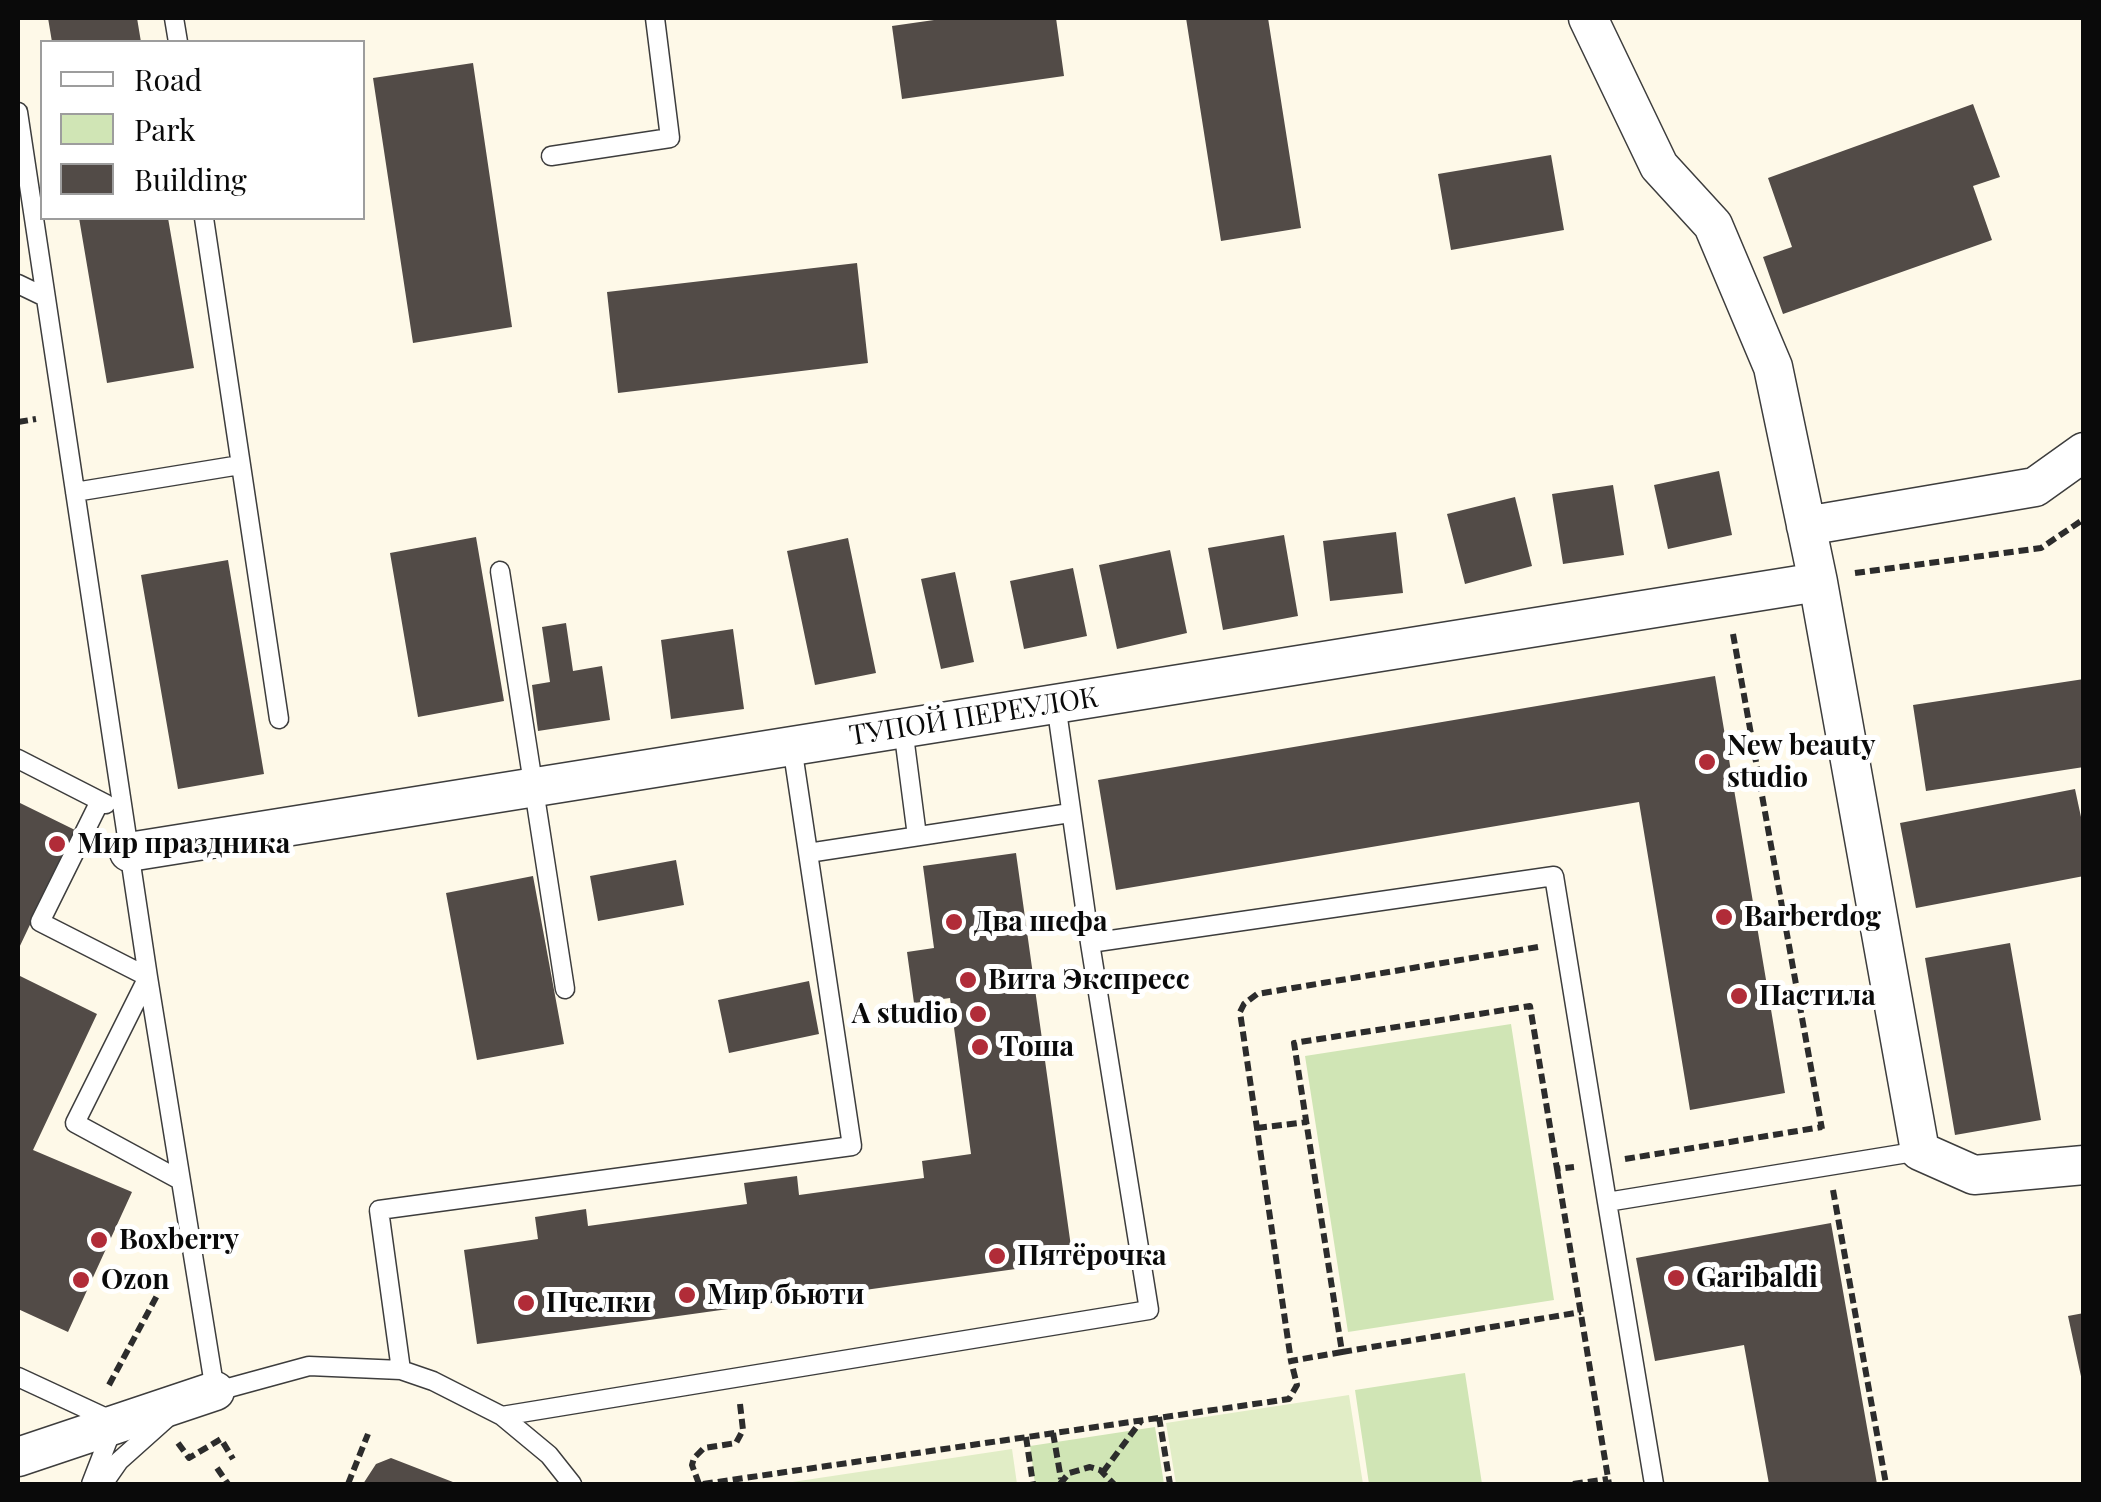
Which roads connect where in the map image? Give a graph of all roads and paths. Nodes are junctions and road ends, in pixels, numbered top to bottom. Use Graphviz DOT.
graph roads {
  1 [pos="656,18"];
  2 [pos="1588,18"];
  3 [pos="18,112"];
  4 [pos="551,156"];
  5 [pos="204,220"];
  6 [pos="18,284"];
  7 [pos="46,297"];
  8 [pos="2084,452"];
  9 [pos="240,465"];
  10 [pos="75,492"];
  11 [pos="2084,519"];
  12 [pos="1806,526"];
  13 [pos="500,571"];
  14 [pos="1818,580"];
  15 [pos="1726,597"];
  16 [pos="1056,704"];
  17 [pos="279,719"];
  18 [pos="903,728"];
  19 [pos="792,746"];
  20 [pos="18,759"];
  21 [pos="534,787"];
  22 [pos="100,800"];
  23 [pos="123,812"];
  24 [pos="1070,813"];
  25 [pos="918,836"];
  26 [pos="129,852"];
  27 [pos="808,852"];
  28 [pos="1565,942"];
  29 [pos="1090,943"];
  30 [pos="148,977"];
  31 [pos="565,989"];
  32 [pos="1306,1122"];
  33 [pos="1822,1127"];
  34 [pos="1257,1128"];
  35 [pos="1630,1139"];
  36 [pos="1920,1151"];
  37 [pos="1633,1158"];
  38 [pos="1600,1162"];
  39 [pos="2084,1165"];
  40 [pos="1829,1168"];
  41 [pos="1557,1169"];
  42 [pos="180,1180"];
  43 [pos="1607,1202"];
  44 [pos="1580,1312"];
  45 [pos="1342,1352"];
  46 [pos="1292,1360"];
  47 [pos="401,1370"];
  48 [pos="18,1377"];
  49 [pos="737,1378"];
  50 [pos="215,1391"];
  51 [pos="502,1416"];
  52 [pos="1160,1417"];
  53 [pos="1141,1420"];
  54 [pos="115,1422"];
  55 [pos="1053,1433"];
  56 [pos="368,1434"];
  57 [pos="1026,1437"];
  58 [pos="178,1443"];
  59 [pos="18,1457"];
  60 [pos="233,1460"];
  61 [pos="217,1468"];
  62 [pos="1103,1472"];
  63 [pos="1609,1482"];
  64 [pos="1061,1483"];
  65 [pos="91,1484"];
  66 [pos="102,1484"];
  67 [pos="228,1484"];
  68 [pos="348,1484"];
  69 [pos="572,1484"];
  70 [pos="701,1484"];
  71 [pos="1033,1484"];
  72 [pos="1114,1484"];
  73 [pos="1168,1484"];
  74 [pos="1573,1484"];
  75 [pos="1654,1484"];
  76 [pos="1886,1484"];
  1 -- 4 [label="lane"];
  2 -- 12 [label="street"];
  3 -- 7 [label="lane"];
  5 -- 9 [label="lane"];
  6 -- 7 [label="lane"];
  7 -- 10 [label="lane"];
  8 -- 12 [label="street"];
  9 -- 10 [label="lane"];
  9 -- 17 [label="lane"];
  10 -- 23 [label="lane"];
  11 -- 14 [label="path"];
  12 -- 14 [label="street"];
  13 -- 21 [label="lane"];
  14 -- 15 [label="street, ТУПОЙ ПЕРЕУЛОК"];
  14 -- 36 [label="street"];
  15 -- 16 [label="street, ТУПОЙ ПЕРЕУЛОК"];
  15 -- 33 [label="path"];
  16 -- 18 [label="street, ТУПОЙ ПЕРЕУЛОК"];
  16 -- 24 [label="lane"];
  18 -- 19 [label="street, ТУПОЙ ПЕРЕУЛОК"];
  18 -- 25 [label="lane"];
  19 -- 21 [label="street, ТУПОЙ ПЕРЕУЛОК"];
  19 -- 27 [label="lane"];
  20 -- 22 [label="lane"];
  21 -- 26 [label="street, ТУПОЙ ПЕРЕУЛОК"];
  21 -- 31 [label="lane"];
  22 -- 23 [label="lane"];
  22 -- 30 [label="lane"];
  23 -- 26 [label="lane"];
  24 -- 25 [label="lane"];
  24 -- 29 [label="lane"];
  25 -- 27 [label="lane"];
  26 -- 30 [label="lane"];
  27 -- 47 [label="lane"];
  28 -- 29 [label="lane"];
  28 -- 34 [label="path"];
  28 -- 38 [label="lane"];
  29 -- 49 [label="lane"];
  30 -- 42 [label="lane"];
  30 -- 42 [label="lane"];
  32 -- 34 [label="path"];
  32 -- 41 [label="path"];
  32 -- 45 [label="path"];
  33 -- 37 [label="path"];
  33 -- 40 [label="path"];
  34 -- 46 [label="path"];
  35 -- 37 [label="path"];
  36 -- 39 [label="street"];
  36 -- 40 [label="lane"];
  37 -- 38 [label="path"];
  38 -- 41 [label="path"];
  38 -- 43 [label="lane"];
  40 -- 43 [label="lane"];
  40 -- 76 [label="path"];
  41 -- 44 [label="path"];
  42 -- 50 [label="lane"];
  43 -- 75 [label="lane"];
  44 -- 45 [label="path"];
  44 -- 63 [label="path"];
  45 -- 46 [label="path"];
  46 -- 52 [label="path"];
  47 -- 50 [label="lane"];
  47 -- 51 [label="lane"];
  48 -- 54 [label="lane"];
  49 -- 51 [label="lane"];
  49 -- 70 [label="path"];
  50 -- 54 [label="street"];
  50 -- 66 [label="lane"];
  51 -- 69 [label="lane"];
  52 -- 53 [label="path"];
  52 -- 73 [label="path"];
  53 -- 55 [label="path"];
  53 -- 62 [label="path"];
  54 -- 59 [label="street"];
  54 -- 65 [label="lane"];
  55 -- 57 [label="path"];
  55 -- 64 [label="path"];
  56 -- 68 [label="path"];
  57 -- 70 [label="path"];
  57 -- 71 [label="path"];
  58 -- 60 [label="path"];
  61 -- 67 [label="path"];
  62 -- 64 [label="path"];
  62 -- 72 [label="path"];
  63 -- 74 [label="path"];
}
